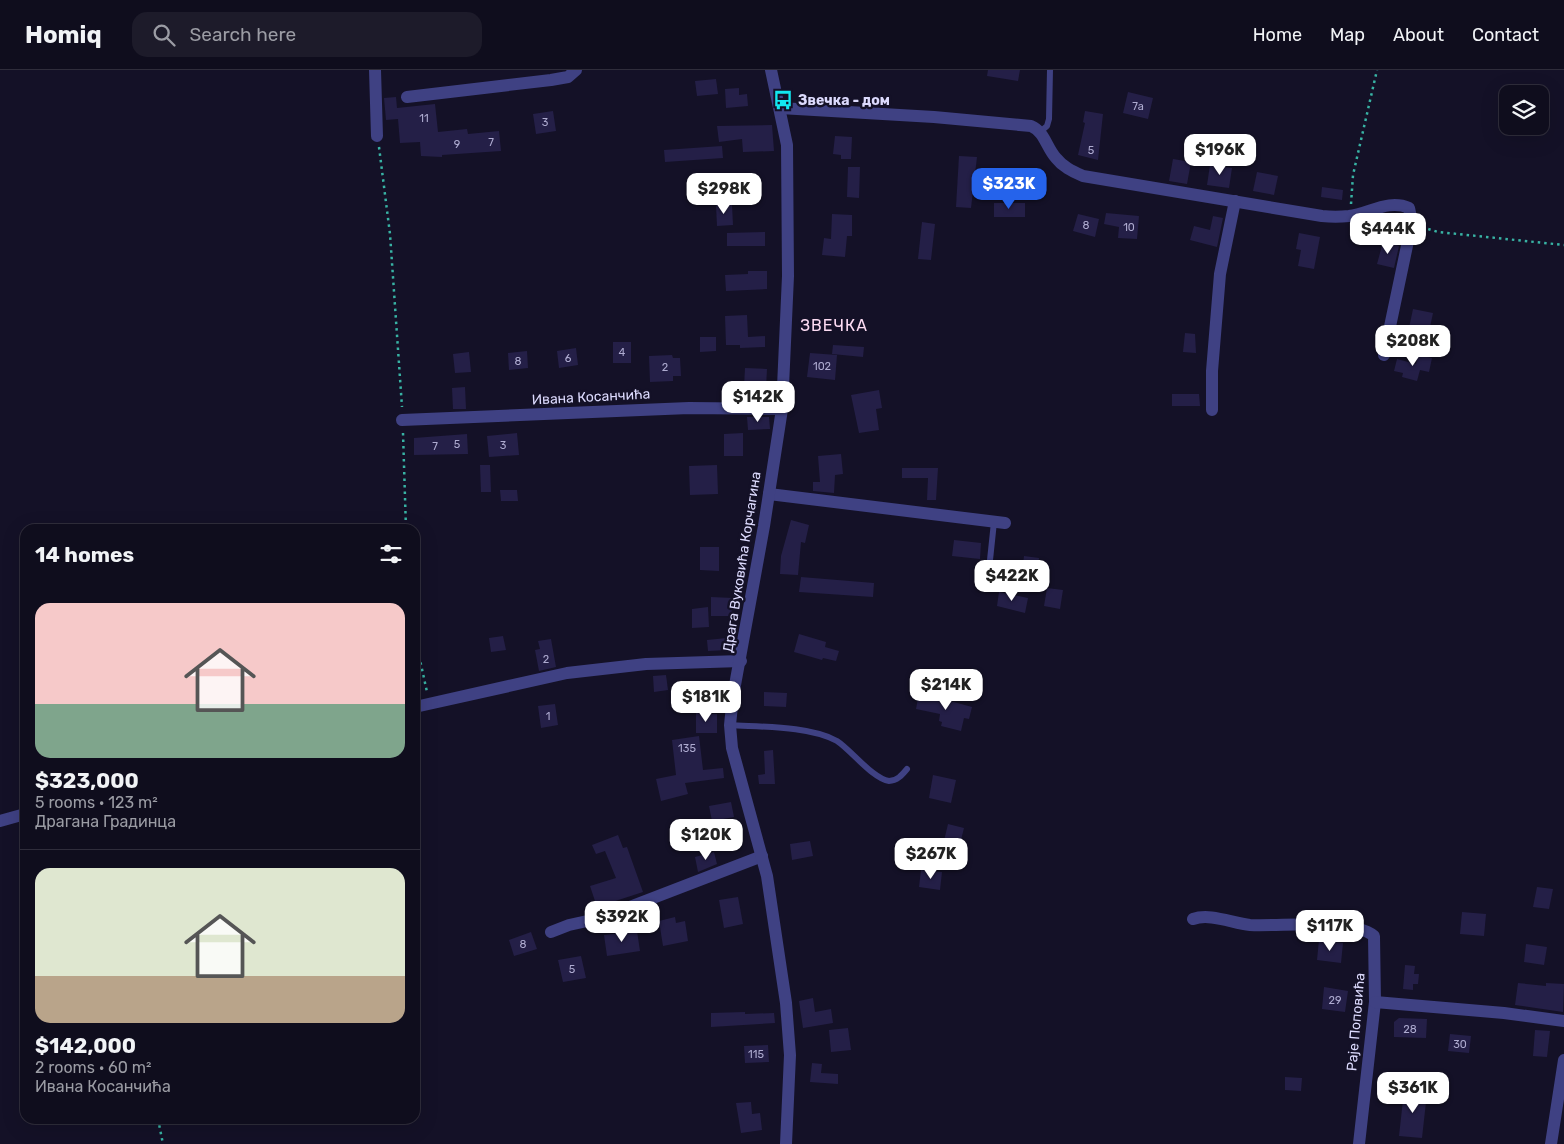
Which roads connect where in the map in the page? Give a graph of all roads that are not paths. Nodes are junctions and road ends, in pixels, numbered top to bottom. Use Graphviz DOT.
graph roads {
  1 [pos="375,70"];
  2 [pos="576,70"];
  3 [pos="771,70"];
  4 [pos="1050,70"];
  5 [pos="408,97"];
  6 [pos="780,108"];
  7 [pos="1040,132"];
  8 [pos="377,136"];
  9 [pos="1235,201"];
  10 [pos="1384,355"];
  11 [pos="782,408"];
  12 [pos="1212,410"];
  13 [pos="402,420"];
  14 [pos="769,494"];
  15 [pos="999,523"];
  16 [pos="988,580"];
  17 [pos="741,661"];
  18 [pos="420,707"];
  19 [pos="730,725"];
  20 [pos="907,769"];
  21 [pos="20,815"];
  22 [pos="0,821"];
  23 [pos="762,856"];
  24 [pos="1193,919"];
  25 [pos="551,932"];
  26 [pos="1375,1002"];
  27 [pos="1564,1021"];
  28 [pos="1564,1060"];
  29 [pos="786,1144"];
  30 [pos="1359,1144"];
  31 [pos="1550,1144"];
  1 -- 8 [label="street"];
  2 -- 5 [label="street"];
  3 -- 6 [label="street, Драга Вуковића Корчагина"];
  4 -- 7 [label="lane"];
  6 -- 7 [label="street"];
  6 -- 11 [label="street, Драга Вуковића Корчагина"];
  7 -- 9 [label="street"];
  9 -- 10 [label="street"];
  9 -- 12 [label="street"];
  11 -- 13 [label="street, Ивана Косанчића"];
  11 -- 14 [label="street, Драга Вуковића Корчагина"];
  14 -- 15 [label="street"];
  14 -- 17 [label="street, Драга Вуковића Корчагина"];
  15 -- 16 [label="lane"];
  17 -- 18 [label="street"];
  17 -- 19 [label="street, Драга Вуковића Корчагина"];
  19 -- 20 [label="lane"];
  19 -- 23 [label="street, Драга Вуковића Корчагина"];
  21 -- 22 [label="street"];
  23 -- 25 [label="street"];
  23 -- 29 [label="street, Драга Вуковића Корчагина"];
  24 -- 26 [label="street, Раје Поповића"];
  26 -- 27 [label="street"];
  26 -- 30 [label="street, Раје Поповића"];
  28 -- 31 [label="street"];
}
